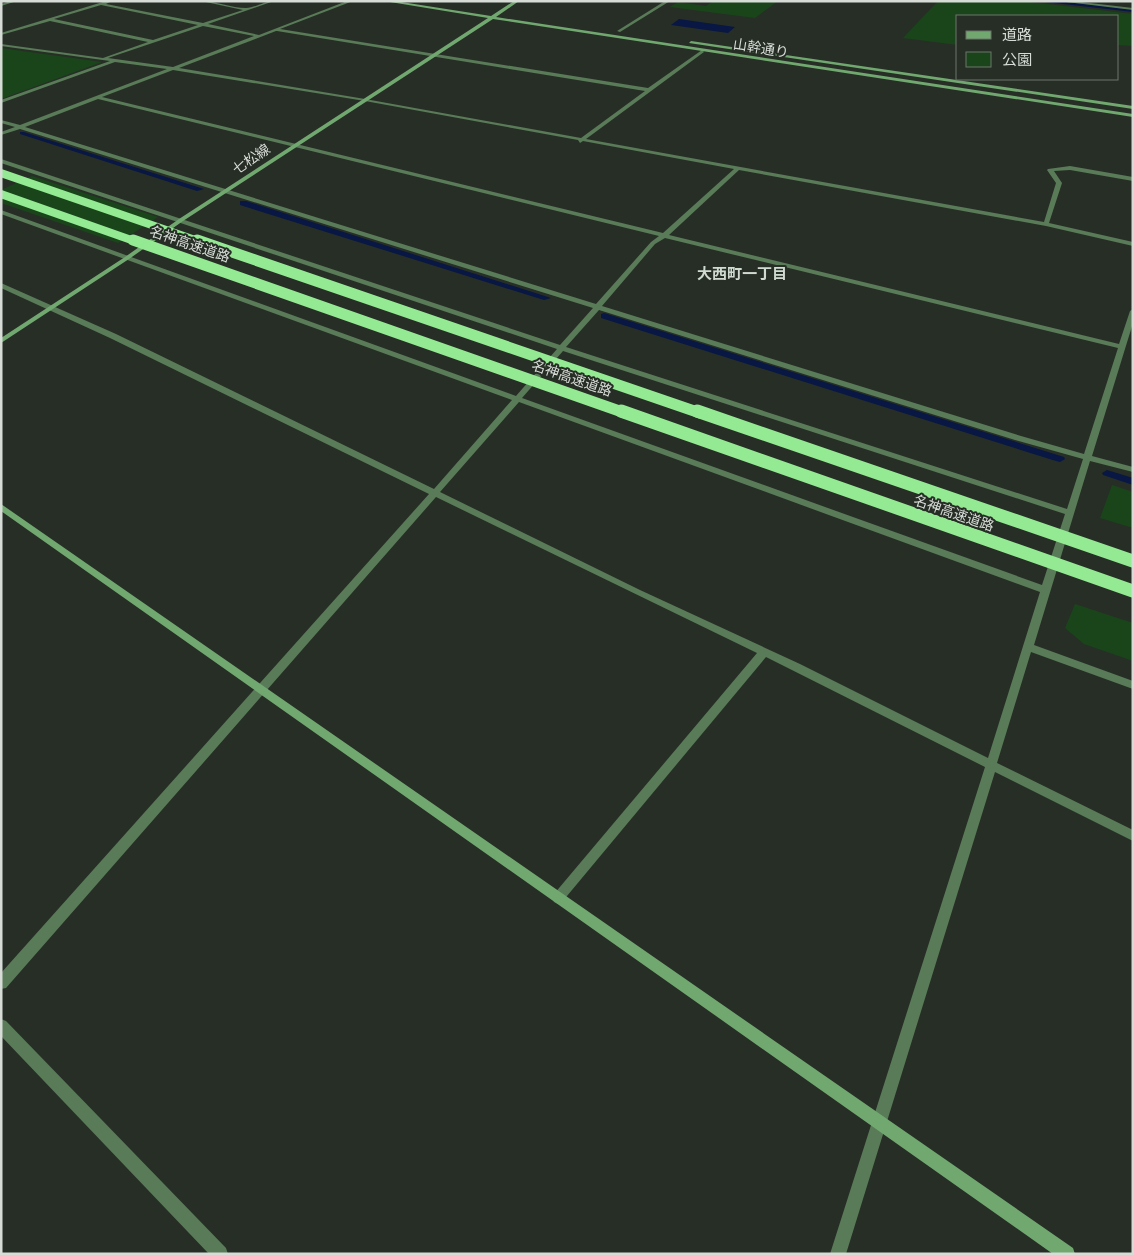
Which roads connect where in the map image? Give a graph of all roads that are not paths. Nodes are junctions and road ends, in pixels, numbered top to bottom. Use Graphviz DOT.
graph roads {
  1 [pos="15,1"];
  2 [pos="111,1"];
  3 [pos="203,1"];
  4 [pos="272,1"];
  5 [pos="351,1"];
  6 [pos="386,1"];
  7 [pos="517,1"];
  8 [pos="668,1"];
  9 [pos="1060,1"];
  10 [pos="101,4"];
  11 [pos="1,5"];
  12 [pos="1133,9"];
  13 [pos="248,10"];
  14 [pos="482,10"];
  15 [pos="500,13"];
  16 [pos="492,18"];
  17 [pos="50,19"];
  18 [pos="203,25"];
  19 [pos="277,30"];
  20 [pos="619,31"];
  21 [pos="1,34"];
  22 [pos="260,36"];
  23 [pos="153,42"];
  24 [pos="1,45"];
  25 [pos="702,51"];
  26 [pos="436,56"];
  27 [pos="102,59"];
  28 [pos="116,61"];
  29 [pos="173,69"];
  30 [pos="649,90"];
  31 [pos="98,98"];
  32 [pos="365,100"];
  33 [pos="1,102"];
  34 [pos="1133,108"];
  35 [pos="1133,116"];
  36 [pos="1,121"];
  37 [pos="20,127"];
  38 [pos="1,134"];
  39 [pos="580,140"];
  40 [pos="294,146"];
  41 [pos="1,160"];
  42 [pos="738,168"];
  43 [pos="1,173"];
  44 [pos="1133,179"];
  45 [pos="227,191"];
  46 [pos="1,194"];
  47 [pos="1,212"];
  48 [pos="181,220"];
  49 [pos="1046,224"];
  50 [pos="663,236"];
  51 [pos="1133,244"];
  52 [pos="127,258"];
  53 [pos="1,285"];
  54 [pos="598,307"];
  55 [pos="52,308"];
  56 [pos="1133,311"];
  57 [pos="1,341"];
  58 [pos="1122,347"];
  59 [pos="561,348"];
  60 [pos="517,399"];
  61 [pos="1087,456"];
  62 [pos="1133,470"];
  63 [pos="434,492"];
  64 [pos="1,507"];
  65 [pos="1070,513"];
  66 [pos="1133,561"];
  67 [pos="1046,590"];
  68 [pos="1133,591"];
  69 [pos="1028,646"];
  70 [pos="764,652"];
  71 [pos="1133,685"];
  72 [pos="260,689"];
  73 [pos="991,764"];
  74 [pos="1133,836"];
  75 [pos="558,898"];
  76 [pos="1,983"];
  77 [pos="1,1026"];
  78 [pos="879,1123"];
  79 [pos="220,1254"];
  80 [pos="838,1254"];
  81 [pos="1066,1254"];
  1 -- 11 [label="street"];
  2 -- 10 [label="street"];
  3 -- 13 [label="street"];
  4 -- 13 [label="street"];
  5 -- 19 [label="street"];
  6 -- 16 [label="street, 山幹通り"];
  7 -- 15 [label="street, 七松線"];
  8 -- 20 [label="street"];
  9 -- 12 [label="street"];
  10 -- 17 [label="street"];
  10 -- 18 [label="street"];
  13 -- 18 [label="street"];
  14 -- 15 [label="street, 山幹通り"];
  15 -- 16 [label="street, 七松線"];
  15 -- 20 [label="street, 山幹通り"];
  16 -- 25 [label="street, 山幹通り"];
  16 -- 26 [label="street, 七松線"];
  17 -- 21 [label="street"];
  17 -- 23 [label="street"];
  18 -- 22 [label="street"];
  18 -- 23 [label="street"];
  19 -- 22 [label="street"];
  19 -- 26 [label="street"];
  20 -- 34 [label="street, 山幹通り"];
  22 -- 29 [label="street"];
  23 -- 27 [label="street"];
  24 -- 27 [label="street"];
  25 -- 30 [label="street"];
  25 -- 35 [label="street, 山幹通り"];
  26 -- 30 [label="street"];
  26 -- 32 [label="street, 七松線"];
  27 -- 28 [label="street"];
  28 -- 29 [label="street"];
  28 -- 33 [label="street"];
  29 -- 31 [label="street"];
  29 -- 32 [label="street"];
  30 -- 39 [label="street"];
  31 -- 37 [label="street"];
  31 -- 40 [label="street"];
  32 -- 39 [label="street"];
  32 -- 40 [label="street, 七松線"];
  36 -- 37 [label="street"];
  37 -- 38 [label="street"];
  37 -- 45 [label="street"];
  39 -- 42 [label="street"];
  40 -- 45 [label="street, 七松線"];
  40 -- 50 [label="street"];
  41 -- 48 [label="street"];
  42 -- 49 [label="street"];
  42 -- 50 [label="street"];
  43 -- 66 [label="highway, 名神高速道路, bridge"];
  44 -- 49 [label="street"];
  45 -- 48 [label="street, 七松線"];
  45 -- 54 [label="street"];
  46 -- 68 [label="highway, 名神高速道路, bridge"];
  47 -- 52 [label="street"];
  48 -- 52 [label="street, 七松線"];
  48 -- 59 [label="street"];
  49 -- 51 [label="street"];
  50 -- 54 [label="street"];
  50 -- 58 [label="street"];
  52 -- 55 [label="street, 七松線"];
  52 -- 60 [label="street"];
  53 -- 55 [label="street"];
  54 -- 59 [label="street"];
  54 -- 61 [label="street"];
  55 -- 57 [label="street, 七松線"];
  55 -- 63 [label="street"];
  56 -- 58 [label="street"];
  58 -- 61 [label="street"];
  59 -- 60 [label="street"];
  59 -- 65 [label="street"];
  60 -- 63 [label="street"];
  60 -- 67 [label="street"];
  61 -- 62 [label="street"];
  61 -- 65 [label="street"];
  63 -- 70 [label="street"];
  63 -- 72 [label="street"];
  64 -- 72 [label="street"];
  65 -- 67 [label="street"];
  67 -- 69 [label="street"];
  69 -- 71 [label="street"];
  69 -- 73 [label="street"];
  70 -- 73 [label="street"];
  70 -- 75 [label="street"];
  72 -- 75 [label="street"];
  72 -- 76 [label="street"];
  73 -- 74 [label="street"];
  73 -- 78 [label="street"];
  75 -- 78 [label="street"];
  77 -- 79 [label="street"];
  78 -- 80 [label="street"];
  78 -- 81 [label="street"];
}
